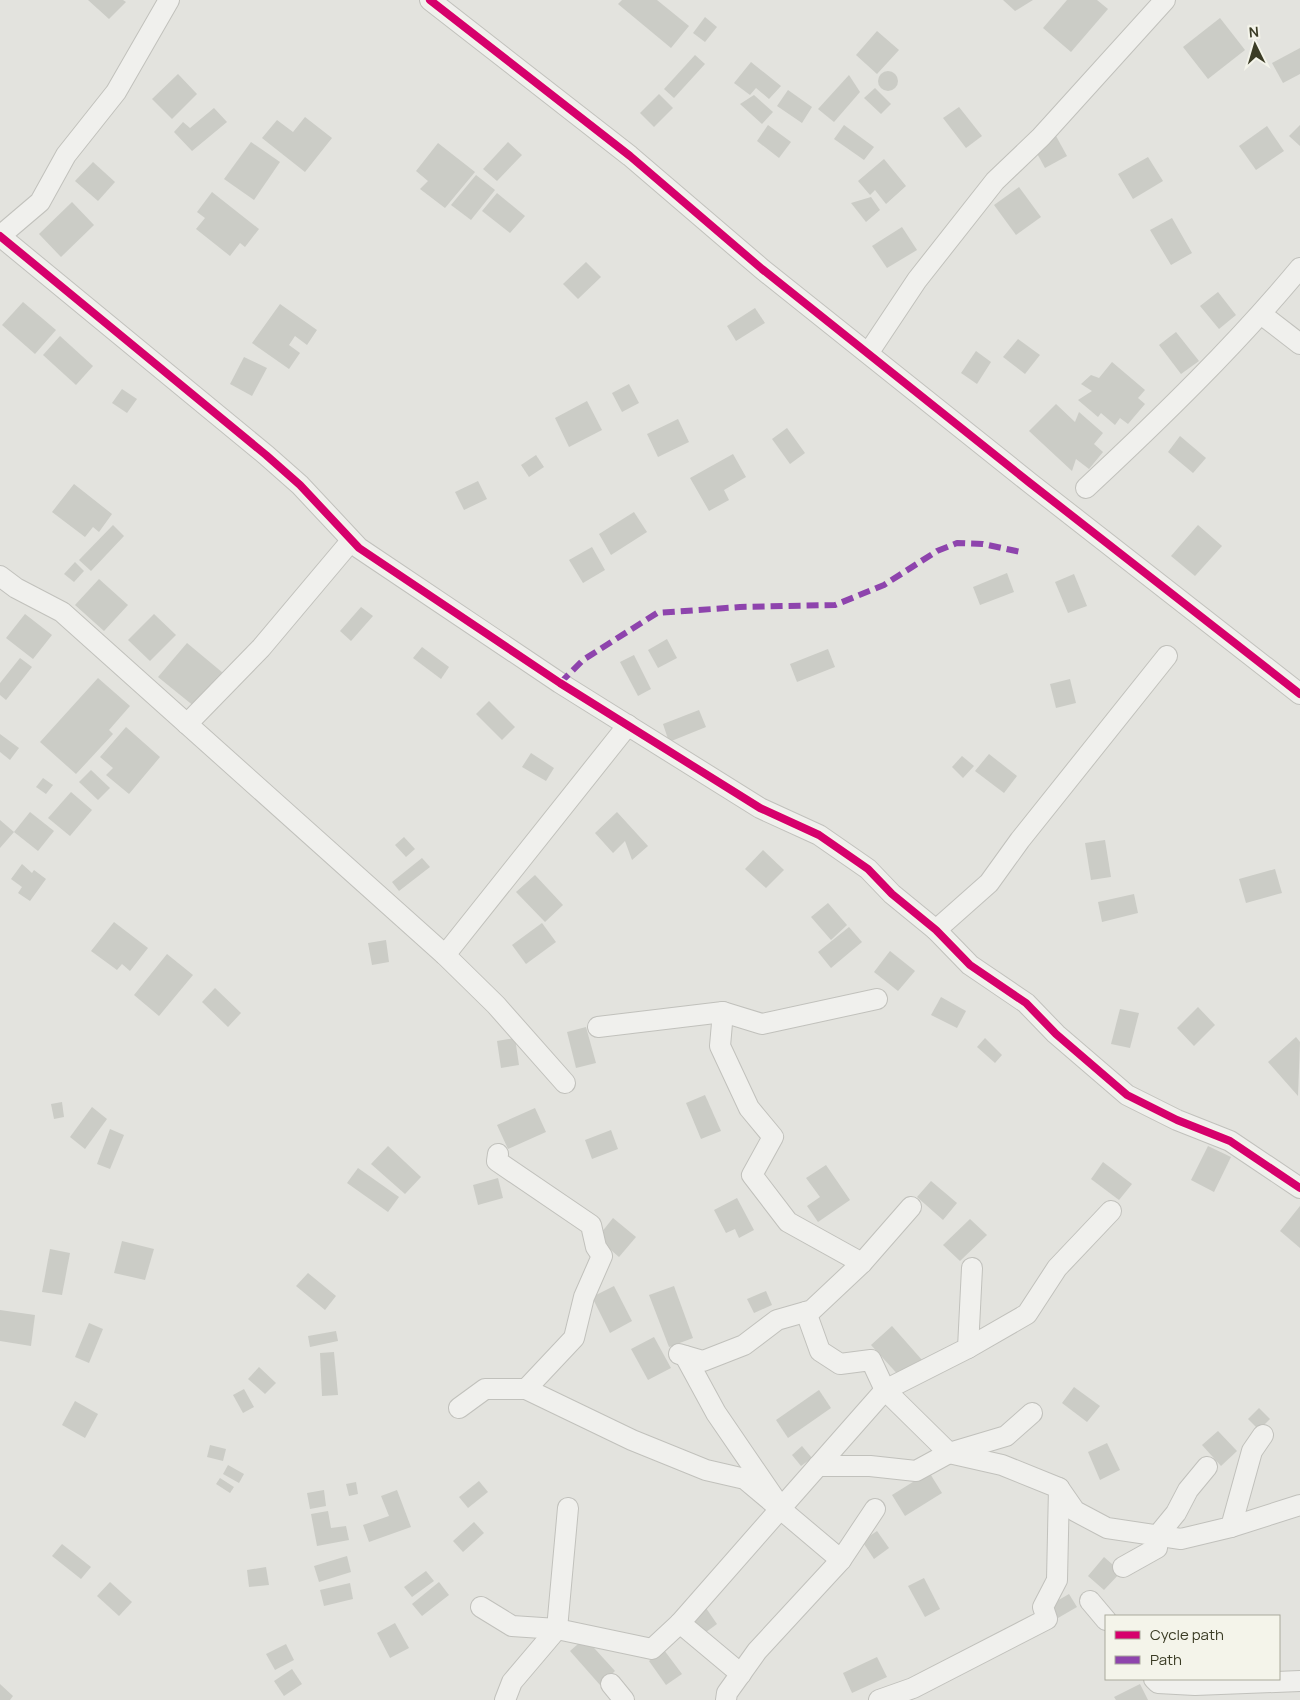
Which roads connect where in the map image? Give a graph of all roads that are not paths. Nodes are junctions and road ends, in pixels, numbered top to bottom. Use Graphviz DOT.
graph roads {
  1 [pos="169,0"];
  2 [pos="430,0"];
  3 [pos="1165,0"];
  4 [pos="0,236"];
  5 [pos="1300,268"];
  6 [pos="1261,314"];
  7 [pos="1300,344"];
  8 [pos="869,352"];
  9 [pos="1086,488"];
  10 [pos="352,541"];
  11 [pos="0,576"];
  12 [pos="1168,656"];
  13 [pos="1300,694"];
  14 [pos="188,724"];
  15 [pos="628,725"];
  16 [pos="936,930"];
  17 [pos="445,955"];
  18 [pos="877,999"];
  19 [pos="723,1012"];
  20 [pos="598,1027"];
  21 [pos="565,1083"];
  22 [pos="498,1154"];
  23 [pos="1300,1188"];
  24 [pos="911,1207"];
  25 [pos="1111,1211"];
  26 [pos="862,1263"];
  27 [pos="972,1268"];
  28 [pos="806,1312"];
  29 [pos="968,1348"];
  30 [pos="526,1389"];
  31 [pos="885,1390"];
  32 [pos="459,1408"];
  33 [pos="1032,1413"];
  34 [pos="1263,1435"];
  35 [pos="949,1453"];
  36 [pos="818,1466"];
  37 [pos="1207,1467"];
  38 [pos="1059,1488"];
  39 [pos="1300,1505"];
  40 [pos="568,1508"];
  41 [pos="780,1508"];
  42 [pos="875,1509"];
  43 [pos="1230,1527"];
  44 [pos="1158,1535"];
  45 [pos="841,1560"];
  46 [pos="1123,1567"];
  47 [pos="1090,1601"];
  48 [pos="481,1607"];
  49 [pos="1105,1619"];
  50 [pos="680,1624"];
  51 [pos="557,1629"];
  52 [pos="741,1674"];
  53 [pos="1155,1680"];
  54 [pos="1300,1681"];
  55 [pos="611,1684"];
  56 [pos="505,1700"];
  57 [pos="624,1700"];
  58 [pos="726,1700"];
  59 [pos="878,1700"];
  1 -- 4 [label="street"];
  2 -- 8 [label="street"];
  3 -- 8 [label="street"];
  4 -- 10 [label="street"];
  5 -- 6 [label="street"];
  6 -- 7 [label="street"];
  6 -- 9 [label="street"];
  8 -- 13 [label="street"];
  10 -- 14 [label="street"];
  10 -- 15 [label="street"];
  11 -- 14 [label="street"];
  12 -- 16 [label="street"];
  14 -- 17 [label="street"];
  15 -- 16 [label="street"];
  15 -- 17 [label="street"];
  16 -- 23 [label="street"];
  17 -- 21 [label="street"];
  18 -- 19 [label="street"];
  19 -- 20 [label="street"];
  19 -- 26 [label="street"];
  22 -- 30 [label="street"];
  24 -- 26 [label="street"];
  25 -- 29 [label="street"];
  26 -- 28 [label="street"];
  27 -- 29 [label="street"];
  28 -- 31 [label="street"];
  28 -- 41 [label="street"];
  29 -- 31 [label="street"];
  30 -- 32 [label="street"];
  30 -- 41 [label="street"];
  31 -- 35 [label="street"];
  31 -- 36 [label="street"];
  33 -- 35 [label="street"];
  34 -- 43 [label="street"];
  35 -- 36 [label="street"];
  35 -- 38 [label="street"];
  36 -- 41 [label="street"];
  37 -- 44 [label="street"];
  38 -- 44 [label="street"];
  38 -- 59 [label="street"];
  39 -- 43 [label="street"];
  40 -- 51 [label="street"];
  41 -- 45 [label="street"];
  41 -- 50 [label="street"];
  42 -- 45 [label="street"];
  43 -- 44 [label="street"];
  44 -- 46 [label="street"];
  45 -- 52 [label="street"];
  47 -- 49 [label="street"];
  48 -- 51 [label="street"];
  50 -- 51 [label="street"];
  50 -- 52 [label="street"];
  51 -- 56 [label="street"];
  52 -- 58 [label="street"];
  53 -- 54 [label="street"];
  55 -- 57 [label="street"];
}
